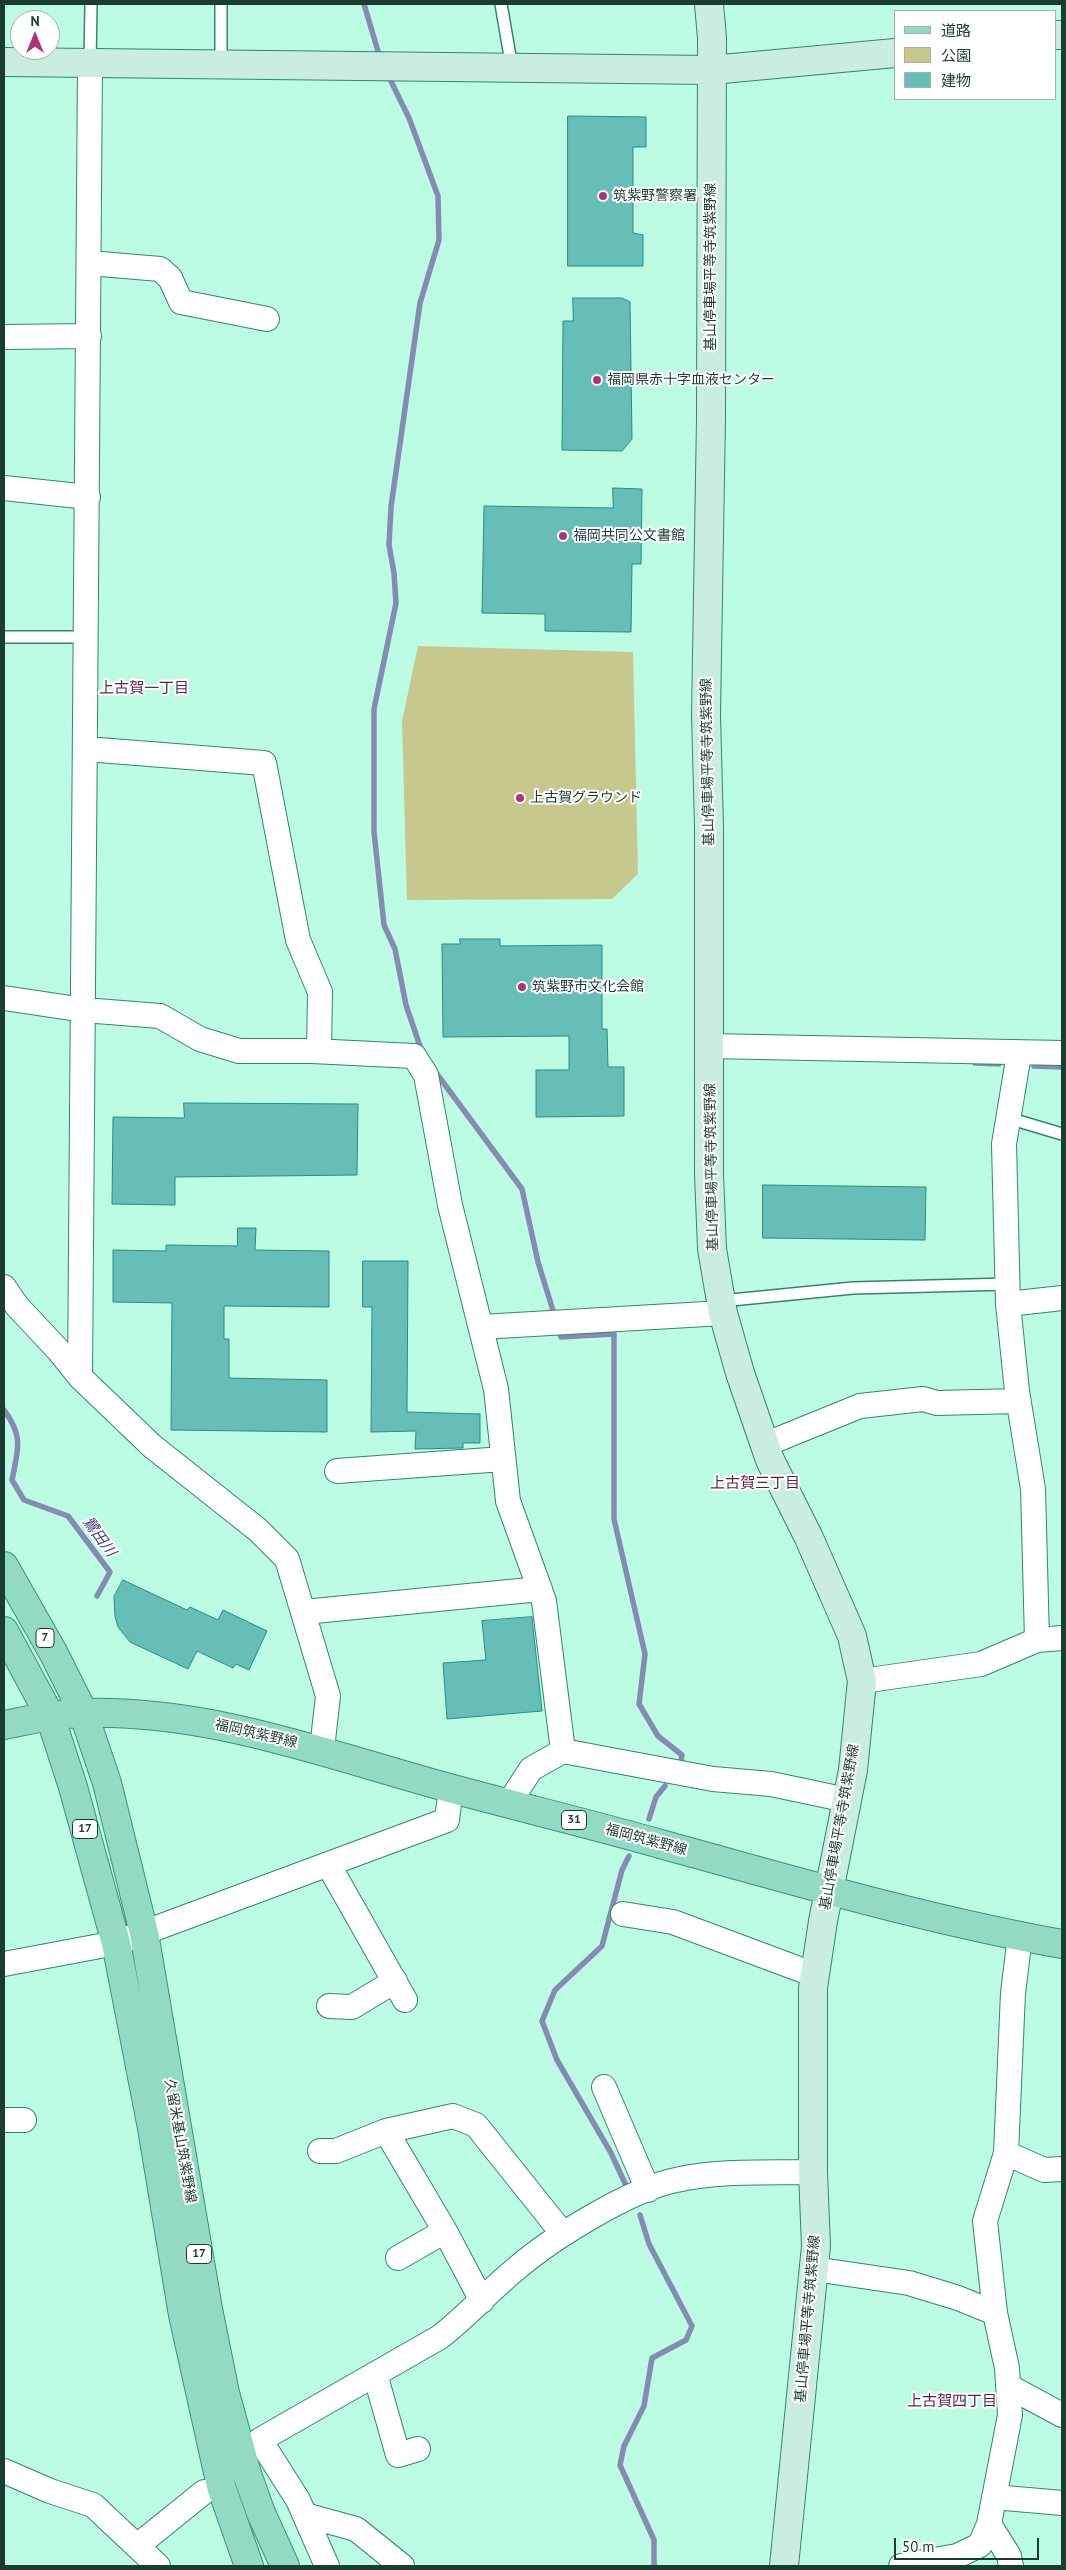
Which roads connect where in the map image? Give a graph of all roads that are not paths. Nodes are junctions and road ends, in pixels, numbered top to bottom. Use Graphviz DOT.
graph roads {
  1 [pos="90,4"];
  2 [pos="221,4"];
  3 [pos="501,4"];
  4 [pos="709,4"];
  5 [pos="894,53"];
  6 [pos="4,62"];
  7 [pos="90,63"];
  8 [pos="221,65"];
  9 [pos="512,68"];
  10 [pos="711,70"];
  11 [pos="89,263"];
  12 [pos="267,319"];
  13 [pos="89,336"];
  14 [pos="4,337"];
  15 [pos="4,488"];
  16 [pos="88,497"];
  17 [pos="4,637"];
  18 [pos="87,637"];
  19 [pos="86,749"];
  20 [pos="4,998"];
  21 [pos="84,1010"];
  22 [pos="709,1046"];
  23 [pos="319,1051"];
  24 [pos="1062,1053"];
  25 [pos="1019,1054"];
  26 [pos="1008,1118"];
  27 [pos="1062,1134"];
  28 [pos="4,1287"];
  29 [pos="1008,1294"];
  30 [pos="1062,1298"];
  31 [pos="722,1307"];
  32 [pos="481,1327"];
  33 [pos="80,1377"];
  34 [pos="1018,1401"];
  35 [pos="764,1445"];
  36 [pos="503,1459"];
  37 [pos="337,1471"];
  38 [pos="4,1566"];
  39 [pos="540,1590"];
  40 [pos="304,1612"];
  41 [pos="4,1631"];
  42 [pos="1062,1638"];
  43 [pos="1037,1640"];
  44 [pos="862,1681"];
  45 [pos="83,1712"];
  46 [pos="50,1716"];
  47 [pos="4,1725"];
  48 [pos="322,1749"];
  49 [pos="563,1751"];
  50 [pos="451,1788"];
  51 [pos="848,1800"];
  52 [pos="509,1803"];
  53 [pos="328,1864"];
  54 [pos="830,1891"];
  55 [pos="623,1914"];
  56 [pos="144,1933"];
  57 [pos="1020,1936"];
  58 [pos="116,1942"];
  59 [pos="1062,1944"];
  60 [pos="4,1964"];
  61 [pos="815,1975"];
  62 [pos="328,2006"];
  63 [pos="604,2087"];
  64 [pos="386,2131"];
  65 [pos="320,2151"];
  66 [pos="1006,2153"];
  67 [pos="1062,2168"];
  68 [pos="813,2172"];
  69 [pos="648,2190"];
  70 [pos="445,2231"];
  71 [pos="563,2234"];
  72 [pos="398,2258"];
  73 [pos="814,2269"];
  74 [pos="482,2301"];
  75 [pos="995,2313"];
  76 [pos="375,2374"];
  77 [pos="1008,2386"];
  78 [pos="1062,2415"];
  79 [pos="418,2449"];
  80 [pos="4,2471"];
  81 [pos="204,2492"];
  82 [pos="994,2496"];
  83 [pos="1062,2503"];
  84 [pos="261,2514"];
  85 [pos="305,2515"];
  86 [pos="989,2524"];
  87 [pos="137,2546"];
  88 [pos="158,2566"];
  89 [pos="249,2566"];
  90 [pos="285,2566"];
  91 [pos="296,2566"];
  92 [pos="327,2566"];
  93 [pos="402,2566"];
  94 [pos="784,2566"];
  95 [pos="901,2566"];
  96 [pos="1011,2566"];
  1 -- 7 [label="lane"];
  2 -- 8 [label="lane"];
  3 -- 9 [label="lane"];
  4 -- 10 [label="main road, 基山停車場平等寺筑紫野線"];
  5 -- 10 [label="main road"];
  6 -- 7 [label="main road"];
  7 -- 8 [label="main road"];
  7 -- 11 [label="street"];
  8 -- 9 [label="main road"];
  9 -- 10 [label="main road"];
  10 -- 22 [label="main road, 基山停車場平等寺筑紫野線"];
  11 -- 12 [label="street"];
  11 -- 13 [label="street"];
  13 -- 14 [label="street"];
  13 -- 16 [label="street"];
  15 -- 16 [label="street"];
  16 -- 18 [label="street"];
  17 -- 18 [label="lane"];
  18 -- 19 [label="street"];
  19 -- 21 [label="street"];
  19 -- 23 [label="street"];
  20 -- 21 [label="street"];
  21 -- 23 [label="street"];
  21 -- 33 [label="street"];
  22 -- 25 [label="street"];
  22 -- 31 [label="main road, 基山停車場平等寺筑紫野線"];
  23 -- 32 [label="street"];
  24 -- 25 [label="street"];
  25 -- 26 [label="street"];
  26 -- 27 [label="lane"];
  26 -- 29 [label="street"];
  28 -- 33 [label="street"];
  29 -- 30 [label="street"];
  29 -- 31 [label="lane"];
  29 -- 34 [label="street"];
  31 -- 32 [label="street"];
  31 -- 35 [label="main road, 基山停車場平等寺筑紫野線"];
  32 -- 36 [label="street"];
  33 -- 40 [label="street"];
  34 -- 35 [label="street"];
  34 -- 43 [label="street"];
  35 -- 44 [label="main road, 基山停車場平等寺筑紫野線"];
  36 -- 37 [label="street"];
  36 -- 39 [label="street"];
  38 -- 45 [label="main road, 7"];
  39 -- 40 [label="street"];
  39 -- 49 [label="street"];
  40 -- 48 [label="street"];
  41 -- 46 [label="main road, 7"];
  42 -- 43 [label="street"];
  43 -- 44 [label="street"];
  44 -- 51 [label="main road, 基山停車場平等寺筑紫野線"];
  45 -- 46 [label="main road, 福岡筑紫野線"];
  45 -- 48 [label="main road, 福岡筑紫野線 / 31"];
  45 -- 56 [label="main road, 久留米基山筑紫野線 / 17"];
  46 -- 47 [label="main road, 福岡筑紫野線"];
  46 -- 58 [label="main road, 久留米基山筑紫野線 / 17"];
  48 -- 50 [label="main road, 福岡筑紫野線 / 31"];
  49 -- 51 [label="street"];
  49 -- 52 [label="street"];
  50 -- 52 [label="main road, 福岡筑紫野線 / 31"];
  50 -- 53 [label="street"];
  51 -- 54 [label="main road, 基山停車場平等寺筑紫野線"];
  52 -- 54 [label="main road, 福岡筑紫野線 / 31"];
  53 -- 56 [label="street"];
  53 -- 62 [label="street"];
  54 -- 57 [label="main road, 福岡筑紫野線 / 31"];
  54 -- 61 [label="main road, 基山停車場平等寺筑紫野線"];
  55 -- 61 [label="street"];
  56 -- 58 [label="street"];
  56 -- 84 [label="main road, 久留米基山筑紫野線 / 17"];
  57 -- 59 [label="main road, 福岡筑紫野線 / 31"];
  57 -- 66 [label="street"];
  58 -- 60 [label="street"];
  58 -- 89 [label="main road, 久留米基山筑紫野線 / 17"];
  61 -- 68 [label="main road, 基山停車場平等寺筑紫野線"];
  63 -- 69 [label="street"];
  64 -- 65 [label="street"];
  64 -- 70 [label="street"];
  64 -- 71 [label="street"];
  66 -- 67 [label="street"];
  66 -- 75 [label="street"];
  68 -- 69 [label="street"];
  68 -- 73 [label="main road, 基山停車場平等寺筑紫野線"];
  69 -- 71 [label="street"];
  70 -- 72 [label="street"];
  70 -- 74 [label="street"];
  71 -- 74 [label="street"];
  73 -- 75 [label="street"];
  73 -- 94 [label="main road, 基山停車場平等寺筑紫野線"];
  74 -- 76 [label="street"];
  75 -- 77 [label="street"];
  76 -- 79 [label="street"];
  76 -- 85 [label="street"];
  77 -- 78 [label="street"];
  77 -- 82 [label="street"];
  80 -- 87 [label="street"];
  81 -- 87 [label="street"];
  82 -- 83 [label="street"];
  82 -- 86 [label="street"];
  84 -- 90 [label="main road, 久留米基山筑紫野線 / 17"];
  84 -- 91 [label="main road"];
  85 -- 92 [label="street"];
  85 -- 93 [label="street"];
  86 -- 95 [label="street"];
  86 -- 96 [label="street"];
  87 -- 88 [label="street"];
}
